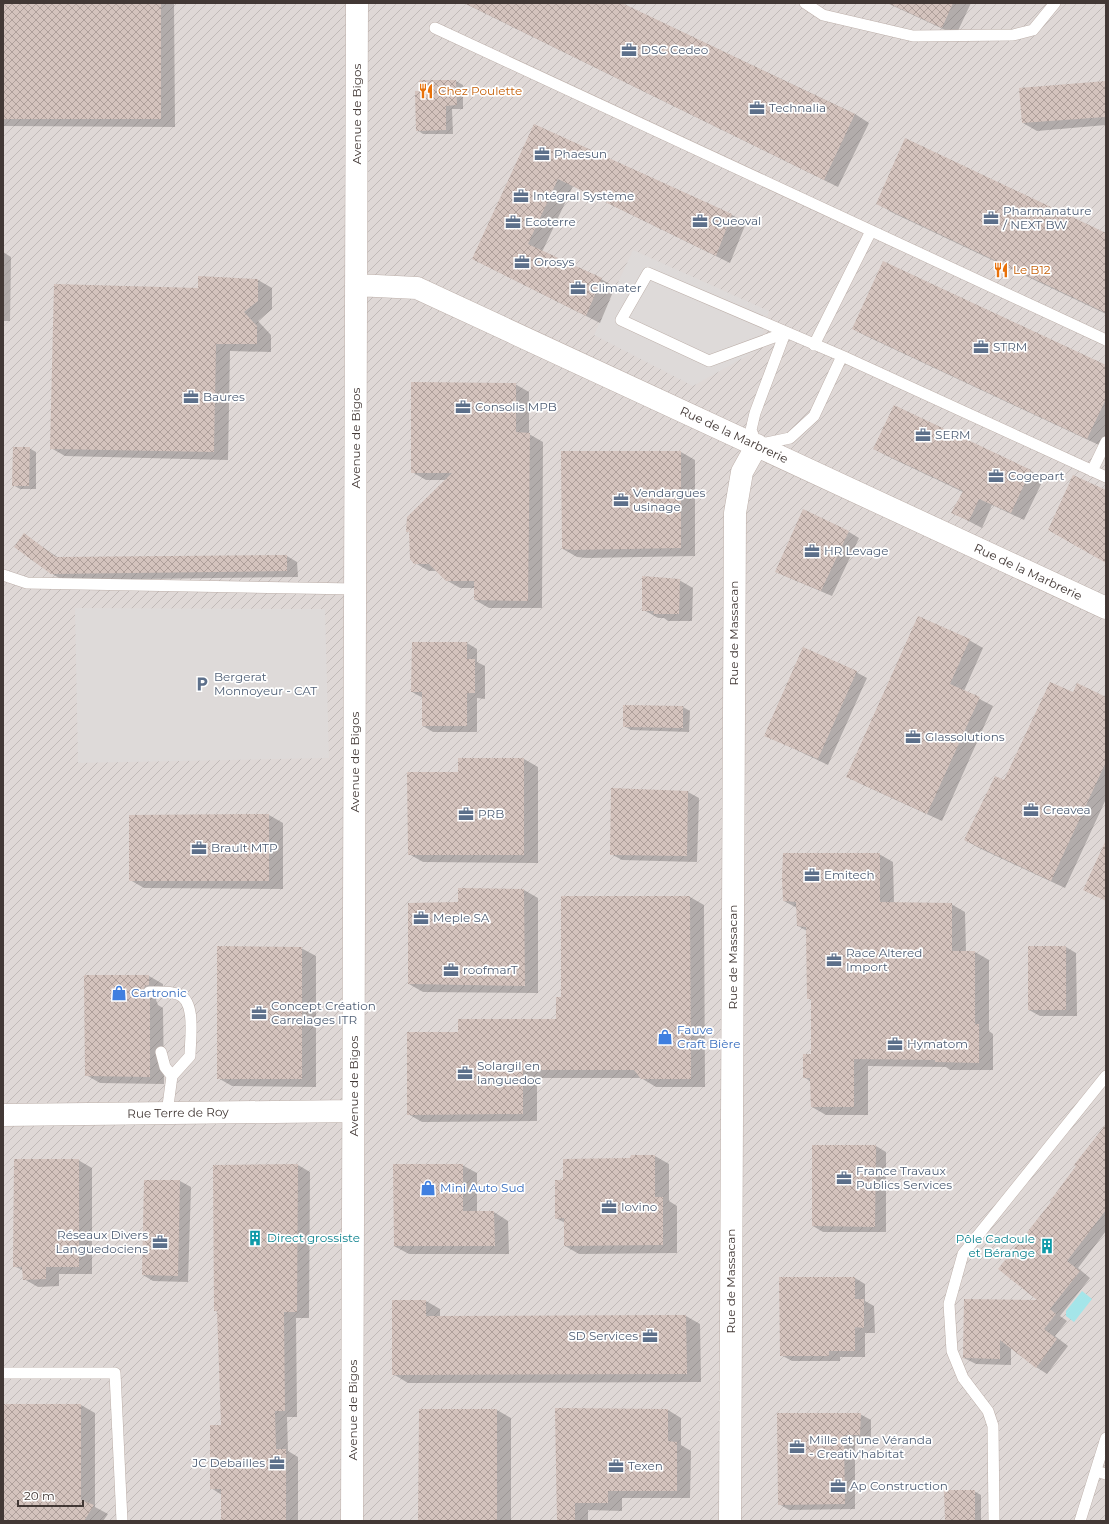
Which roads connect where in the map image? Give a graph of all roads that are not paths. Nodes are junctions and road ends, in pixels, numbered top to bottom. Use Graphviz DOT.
graph roads {
  1 [pos="357,3"];
  2 [pos="805,3"];
  3 [pos="1055,3"];
  4 [pos="434,28"];
  5 [pos="871,231"];
  6 [pos="356,285"];
  7 [pos="785,333"];
  8 [pos="1106,340"];
  9 [pos="814,345"];
  10 [pos="842,356"];
  11 [pos="1106,442"];
  12 [pos="757,445"];
  13 [pos="1092,471"];
  14 [pos="1106,477"];
  15 [pos="3,574"];
  16 [pos="355,589"];
  17 [pos="1106,608"];
  18 [pos="150,992"];
  19 [pos="161,1052"];
  20 [pos="172,1076"];
  21 [pos="1106,1076"];
  22 [pos="353,1111"];
  23 [pos="167,1113"];
  24 [pos="3,1115"];
  25 [pos="3,1373"];
  26 [pos="1106,1438"];
  27 [pos="1101,1472"];
  28 [pos="122,1521"];
  29 [pos="352,1521"];
  30 [pos="730,1521"];
  31 [pos="994,1521"];
  32 [pos="1080,1521"];
  1 -- 6 [label="street, Avenue de Bigos"];
  2 -- 3 [label="lane"];
  4 -- 5 [label="lane"];
  5 -- 8 [label="lane"];
  5 -- 9 [label="lane"];
  6 -- 12 [label="street, Rue de la Marbrerie"];
  6 -- 16 [label="street, Avenue de Bigos"];
  7 -- 7 [label="lane"];
  7 -- 9 [label="lane"];
  7 -- 12 [label="lane"];
  9 -- 10 [label="lane"];
  10 -- 12 [label="lane"];
  10 -- 13 [label="lane"];
  11 -- 13 [label="lane"];
  12 -- 17 [label="street, Rue de la Marbrerie"];
  12 -- 30 [label="street, Rue de Massacan"];
  13 -- 14 [label="lane"];
  15 -- 16 [label="lane"];
  16 -- 22 [label="street, Avenue de Bigos"];
  18 -- 20 [label="lane"];
  19 -- 20 [label="lane"];
  20 -- 23 [label="lane"];
  21 -- 31 [label="lane"];
  22 -- 23 [label="street, Rue Terre de Roy"];
  22 -- 29 [label="street, Avenue de Bigos"];
  23 -- 24 [label="street, Rue Terre de Roy"];
  25 -- 28 [label="lane"];
  26 -- 27 [label="lane"];
  27 -- 32 [label="lane"];
}
